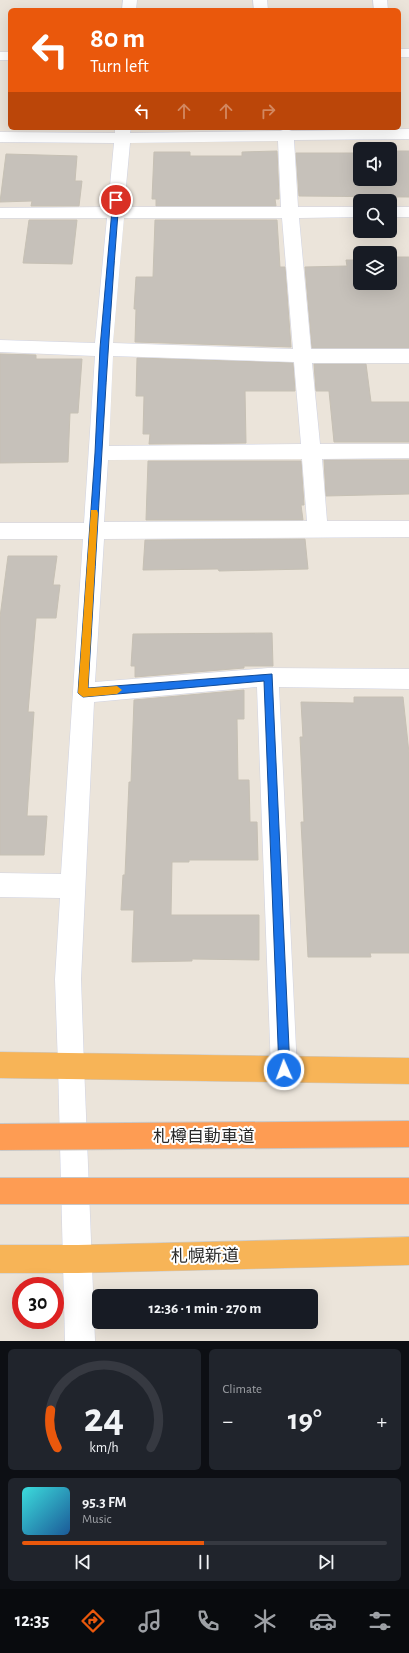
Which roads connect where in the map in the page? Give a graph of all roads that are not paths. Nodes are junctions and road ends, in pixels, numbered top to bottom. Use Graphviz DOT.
graph roads {
  1 [pos="122,133"];
  2 [pos="286,134"];
  3 [pos="409,134"];
  4 [pos="0,137"];
  5 [pos="0,212"];
  6 [pos="353,212"];
  7 [pos="397,212"];
  8 [pos="409,212"];
  9 [pos="114,213"];
  10 [pos="290,213"];
  11 [pos="0,346"];
  12 [pos="104,348"];
  13 [pos="303,356"];
  14 [pos="409,356"];
  15 [pos="311,451"];
  16 [pos="409,451"];
  17 [pos="99,453"];
  18 [pos="318,529"];
  19 [pos="409,529"];
  20 [pos="93,530"];
  21 [pos="0,531"];
  22 [pos="268,677"];
  23 [pos="409,679"];
  24 [pos="83,693"];
  25 [pos="0,885"];
  26 [pos="73,886"];
  27 [pos="0,1065"];
  28 [pos="72,1065"];
  29 [pos="284,1070"];
  30 [pos="409,1071"];
  31 [pos="409,1134"];
  32 [pos="0,1137"];
  33 [pos="409,1191"];
  34 [pos="0,1192"];
  35 [pos="409,1251"];
  36 [pos="0,1259"];
  37 [pos="78,1259"];
  38 [pos="80,1341"];
  1 -- 2 [label="street"];
  1 -- 4 [label="street"];
  1 -- 9 [label="street"];
  2 -- 3 [label="street"];
  2 -- 10 [label="street"];
  5 -- 9 [label="street"];
  6 -- 10 [label="street"];
  7 -- 8 [label="street"];
  9 -- 10 [label="street"];
  9 -- 12 [label="street"];
  10 -- 13 [label="street"];
  11 -- 12 [label="street"];
  12 -- 13 [label="street"];
  12 -- 17 [label="street"];
  13 -- 14 [label="street"];
  13 -- 15 [label="street"];
  15 -- 16 [label="street"];
  15 -- 17 [label="street"];
  15 -- 18 [label="street"];
  17 -- 20 [label="street"];
  18 -- 19 [label="street"];
  18 -- 20 [label="street"];
  20 -- 21 [label="street"];
  20 -- 24 [label="street"];
  22 -- 23 [label="street"];
  22 -- 24 [label="street"];
  22 -- 29 [label="street"];
  24 -- 26 [label="street"];
  25 -- 26 [label="street"];
  26 -- 28 [label="street"];
  27 -- 28 [label="highway"];
  28 -- 29 [label="highway"];
  28 -- 37 [label="street"];
  29 -- 30 [label="highway"];
  31 -- 32 [label="highway, 札樽自動車道, bridge"];
  33 -- 34 [label="highway, bridge"];
  35 -- 37 [label="highway, 札幌新道"];
  36 -- 37 [label="highway, 札幌新道"];
  37 -- 38 [label="street"];
}
